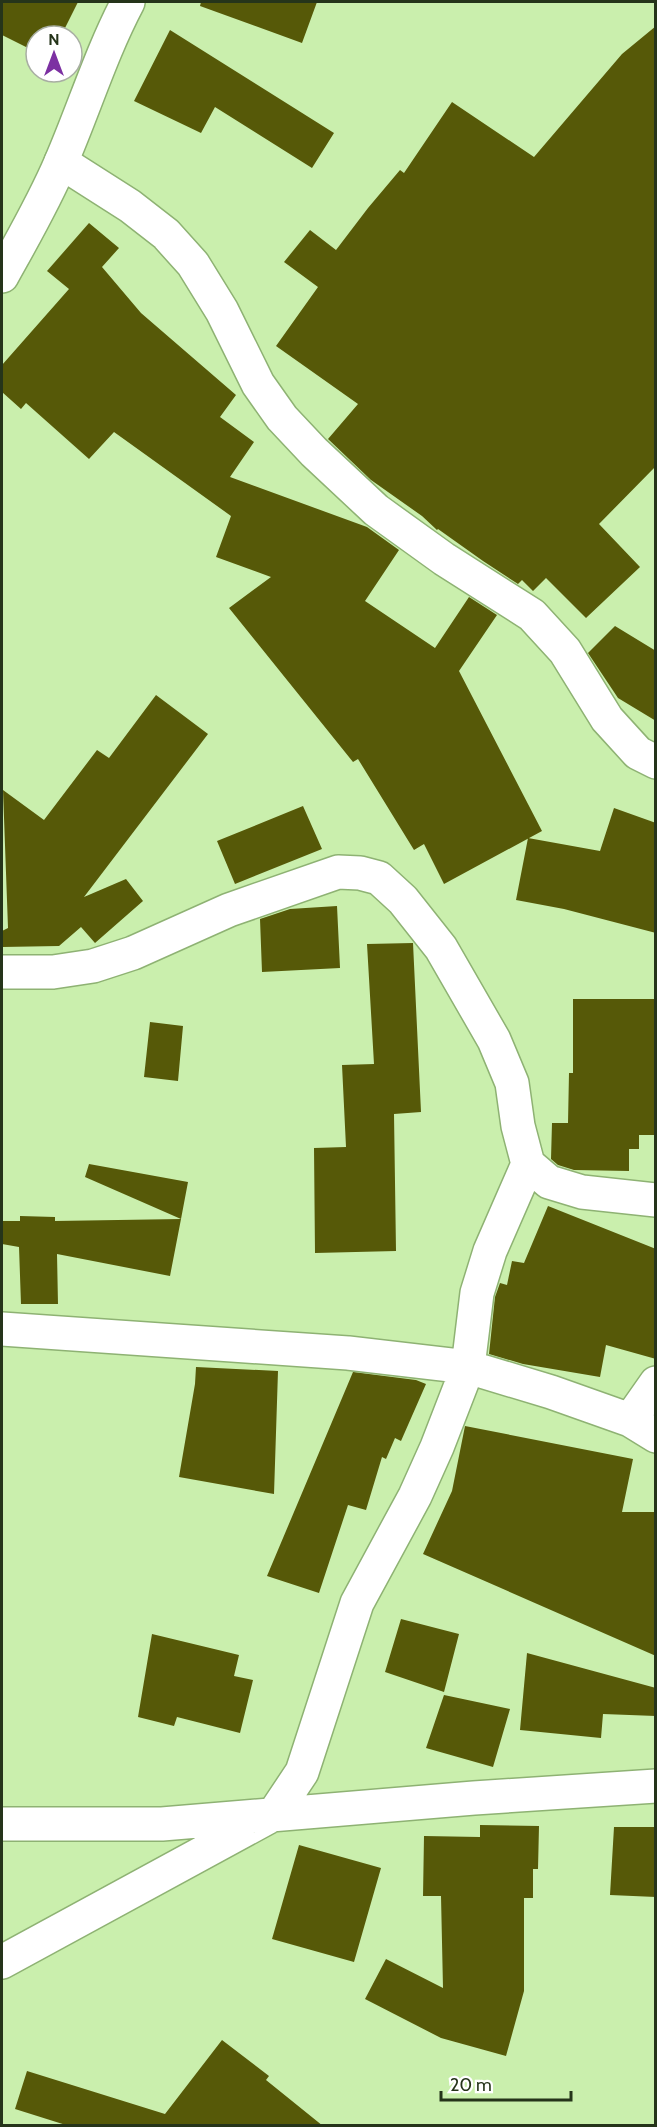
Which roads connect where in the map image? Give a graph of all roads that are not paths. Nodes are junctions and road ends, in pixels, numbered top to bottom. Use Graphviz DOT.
graph roads {
  1 [pos="128,2"];
  2 [pos="61,162"];
  3 [pos="2,276"];
  4 [pos="656,762"];
  5 [pos="2,972"];
  6 [pos="528,1164"];
  7 [pos="656,1200"];
  8 [pos="2,1329"];
  9 [pos="468,1367"];
  10 [pos="656,1383"];
  11 [pos="643,1428"];
  12 [pos="656,1786"];
  13 [pos="274,1814"];
  14 [pos="2,1824"];
  15 [pos="2,1962"];
  1 -- 2 [label="street"];
  2 -- 3 [label="street"];
  2 -- 4 [label="street"];
  5 -- 6 [label="street"];
  6 -- 7 [label="street"];
  6 -- 9 [label="street"];
  8 -- 9 [label="street"];
  9 -- 11 [label="street"];
  9 -- 13 [label="street"];
  10 -- 11 [label="street"];
  12 -- 13 [label="street"];
  13 -- 14 [label="street"];
  13 -- 15 [label="street"];
}
